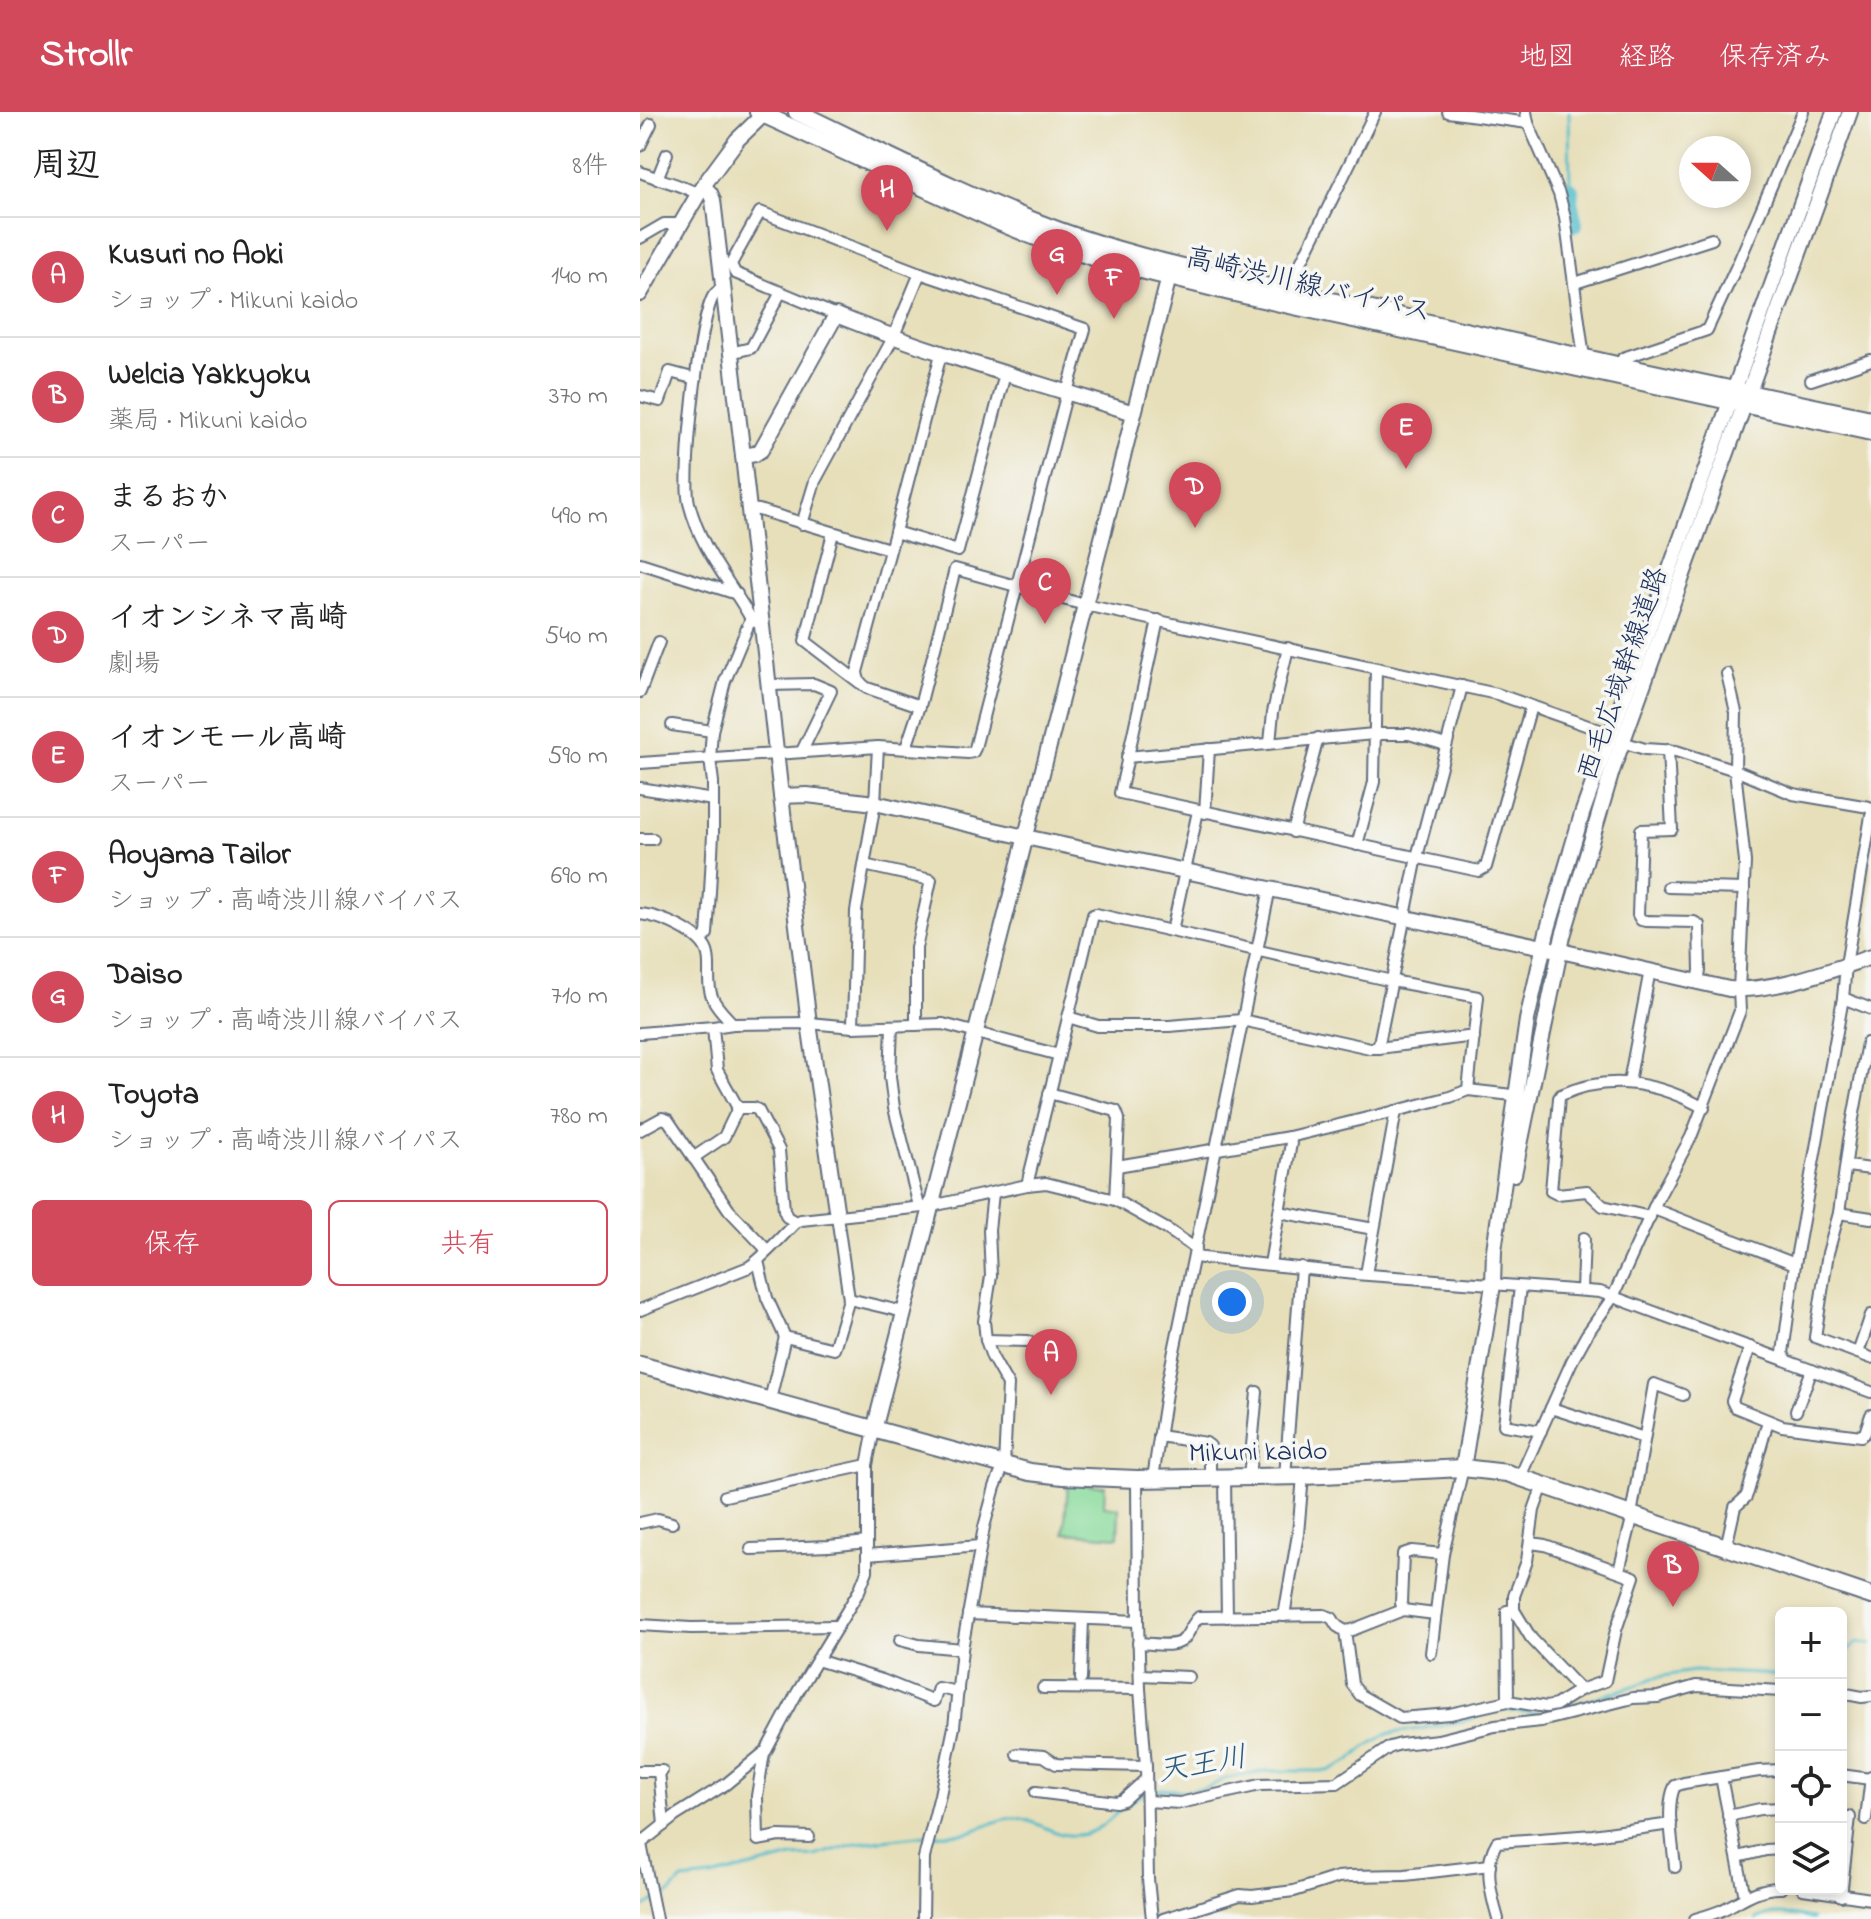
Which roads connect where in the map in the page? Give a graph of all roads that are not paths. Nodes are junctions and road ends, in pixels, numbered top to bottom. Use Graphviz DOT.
graph roads {
  1 [pos="797,112"];
  2 [pos="1375,112"];
  3 [pos="1448,112"];
  4 [pos="1803,112"];
  5 [pos="1834,112"];
  6 [pos="1850,112"];
  7 [pos="762,113"];
  8 [pos="1527,117"];
  9 [pos="651,124"];
  10 [pos="640,146"];
  11 [pos="667,154"];
  12 [pos="640,172"];
  13 [pos="657,179"];
  14 [pos="700,190"];
  15 [pos="680,224"];
  16 [pos="640,238"];
  17 [pos="1712,239"];
  18 [pos="1170,271"];
  19 [pos="920,273"];
  20 [pos="1575,283"];
  21 [pos="723,287"];
  22 [pos="1287,291"];
  23 [pos="781,292"];
  24 [pos="640,294"];
  25 [pos="836,315"];
  26 [pos="893,338"];
  27 [pos="730,353"];
  28 [pos="941,354"];
  29 [pos="1584,358"];
  30 [pos="1871,360"];
  31 [pos="1621,366"];
  32 [pos="1005,374"];
  33 [pos="696,379"];
  34 [pos="1811,380"];
  35 [pos="1067,392"];
  36 [pos="640,396"];
  37 [pos="1739,397"];
  38 [pos="1134,413"];
  39 [pos="1871,419"];
  40 [pos="1871,432"];
  41 [pos="743,456"];
  42 [pos="748,509"];
  43 [pos="802,524"];
  44 [pos="895,532"];
  45 [pos="833,533"];
  46 [pos="889,549"];
  47 [pos="640,563"];
  48 [pos="1018,586"];
  49 [pos="737,594"];
  50 [pos="1085,605"];
  51 [pos="1158,620"];
  52 [pos="756,622"];
  53 [pos="659,642"];
  54 [pos="1288,648"];
  55 [pos="1376,668"];
  56 [pos="1727,674"];
  57 [pos="860,683"];
  58 [pos="769,685"];
  59 [pos="1462,686"];
  60 [pos="640,692"];
  61 [pos="920,706"];
  62 [pos="1531,706"];
  63 [pos="672,725"];
  64 [pos="712,731"];
  65 [pos="1374,734"];
  66 [pos="1318,738"];
  67 [pos="1616,738"];
  68 [pos="1270,743"];
  69 [pos="1446,745"];
  70 [pos="878,747"];
  71 [pos="906,748"];
  72 [pos="1209,749"];
  73 [pos="1668,750"];
  74 [pos="802,751"];
  75 [pos="776,753"];
  76 [pos="1127,757"];
  77 [pos="710,759"];
  78 [pos="640,763"];
  79 [pos="1735,770"];
  80 [pos="640,788"];
  81 [pos="781,796"];
  82 [pos="713,800"];
  83 [pos="875,803"];
  84 [pos="1202,812"];
  85 [pos="1871,813"];
  86 [pos="1293,832"];
  87 [pos="1025,837"];
  88 [pos="640,839"];
  89 [pos="653,839"];
  90 [pos="1357,845"];
  91 [pos="1417,857"];
  92 [pos="864,865"];
  93 [pos="1185,870"];
  94 [pos="1270,888"];
  95 [pos="1668,888"];
  96 [pos="1744,889"];
  97 [pos="640,914"];
  98 [pos="1405,918"];
  99 [pos="1172,931"];
  100 [pos="701,941"];
  101 [pos="1543,947"];
  102 [pos="1256,949"];
  103 [pos="1560,951"];
  104 [pos="1871,957"];
  105 [pos="1846,965"];
  106 [pos="1650,970"];
  107 [pos="1392,981"];
  108 [pos="1698,981"];
  109 [pos="1739,990"];
  110 [pos="1843,998"];
  111 [pos="1871,1009"];
  112 [pos="1068,1017"];
  113 [pos="1242,1020"];
  114 [pos="809,1023"];
  115 [pos="733,1024"];
  116 [pos="916,1025"];
  117 [pos="892,1026"];
  118 [pos="713,1027"];
  119 [pos="853,1027"];
  120 [pos="640,1033"];
  121 [pos="976,1033"];
  122 [pos="1474,1038"];
  123 [pos="1378,1048"];
  124 [pos="1868,1048"];
  125 [pos="1059,1055"];
  126 [pos="1629,1082"];
  127 [pos="1468,1090"];
  128 [pos="1049,1093"];
  129 [pos="1524,1096"];
  130 [pos="738,1108"];
  131 [pos="1704,1108"];
  132 [pos="1396,1111"];
  133 [pos="640,1130"];
  134 [pos="1289,1137"];
  135 [pos="1217,1150"];
  136 [pos="693,1158"];
  137 [pos="1117,1166"];
  138 [pos="1847,1166"];
  139 [pos="1871,1169"];
  140 [pos="1027,1185"];
  141 [pos="993,1193"];
  142 [pos="1115,1200"];
  143 [pos="925,1206"];
  144 [pos="1279,1212"];
  145 [pos="1652,1213"];
  146 [pos="1839,1213"];
  147 [pos="837,1216"];
  148 [pos="1871,1218"];
  149 [pos="796,1222"];
  150 [pos="1374,1229"];
  151 [pos="1584,1238"];
  152 [pos="767,1250"];
  153 [pos="1195,1253"];
  154 [pos="758,1261"];
  155 [pos="1270,1264"];
  156 [pos="1795,1264"];
  157 [pos="1301,1267"];
  158 [pos="1366,1274"];
  159 [pos="1493,1285"];
  160 [pos="1520,1287"];
  161 [pos="1582,1290"];
  162 [pos="1613,1297"];
  163 [pos="849,1299"];
  164 [pos="640,1310"];
  165 [pos="904,1312"];
  166 [pos="1871,1315"];
  167 [pos="785,1337"];
  168 [pos="986,1340"];
  169 [pos="1028,1341"];
  170 [pos="1750,1347"];
  171 [pos="1858,1353"];
  172 [pos="1871,1358"];
  173 [pos="1786,1360"];
  174 [pos="640,1365"];
  175 [pos="1812,1370"];
  176 [pos="1257,1392"];
  177 [pos="1871,1392"];
  178 [pos="1683,1395"];
  179 [pos="770,1400"];
  180 [pos="1551,1408"];
  181 [pos="1796,1411"];
  182 [pos="1871,1415"];
  183 [pos="1768,1421"];
  184 [pos="874,1430"];
  185 [pos="1541,1431"];
  186 [pos="1159,1436"];
  187 [pos="1644,1438"];
  188 [pos="867,1465"];
  189 [pos="1004,1465"];
  190 [pos="1463,1468"];
  191 [pos="1303,1476"];
  192 [pos="1285,1477"];
  193 [pos="1520,1477"];
  194 [pos="1217,1478"];
  195 [pos="1249,1478"];
  196 [pos="1145,1479"];
  197 [pos="1543,1485"];
  198 [pos="725,1496"];
  199 [pos="1632,1515"];
  200 [pos="640,1523"];
  201 [pos="672,1523"];
  202 [pos="867,1542"];
  203 [pos="1531,1543"];
  204 [pos="980,1546"];
  205 [pos="1726,1547"];
  206 [pos="751,1549"];
  207 [pos="1443,1554"];
  208 [pos="867,1555"];
  209 [pos="1619,1571"];
  210 [pos="1871,1596"];
  211 [pos="1403,1610"];
  212 [pos="1514,1610"];
  213 [pos="968,1614"];
  214 [pos="1435,1614"];
  215 [pos="1284,1616"];
  216 [pos="1227,1617"];
  217 [pos="1083,1619"];
  218 [pos="1138,1621"];
  219 [pos="640,1625"];
  220 [pos="838,1626"];
  221 [pos="1345,1631"];
  222 [pos="900,1640"];
  223 [pos="1138,1643"];
  224 [pos="962,1649"];
  225 [pos="1431,1653"];
  226 [pos="817,1660"];
  227 [pos="1140,1675"];
  228 [pos="1189,1677"];
  229 [pos="1081,1679"];
  230 [pos="1043,1688"];
  231 [pos="1140,1689"];
  232 [pos="1580,1690"];
  233 [pos="1775,1691"];
  234 [pos="958,1692"];
  235 [pos="1847,1694"];
  236 [pos="1871,1696"];
  237 [pos="1508,1701"];
  238 [pos="764,1753"];
  239 [pos="1017,1754"];
  240 [pos="1146,1766"];
  241 [pos="1775,1770"];
  242 [pos="640,1771"];
  243 [pos="1847,1776"];
  244 [pos="1721,1777"];
  245 [pos="1871,1778"];
  246 [pos="1146,1779"];
  247 [pos="1036,1792"];
  248 [pos="1147,1801"];
  249 [pos="1775,1808"];
  250 [pos="1728,1816"];
  251 [pos="1847,1816"];
  252 [pos="1869,1819"];
  253 [pos="1845,1823"];
  254 [pos="1671,1824"];
  255 [pos="664,1825"];
  256 [pos="640,1835"];
  257 [pos="809,1837"];
  258 [pos="640,1844"];
  259 [pos="1775,1849"];
  260 [pos="1738,1857"];
  261 [pos="1490,1865"];
  262 [pos="1675,1867"];
  263 [pos="1775,1888"];
  264 [pos="1836,1895"];
  265 [pos="1841,1896"];
  266 [pos="1745,1897"];
  267 [pos="1871,1899"];
  268 [pos="651,1917"];
  269 [pos="923,1919"];
  270 [pos="1152,1919"];
  271 [pos="1163,1919"];
  272 [pos="1498,1919"];
  273 [pos="1695,1919"];
  1 -- 18 [label="main road, 高崎渋川線バイパス"];
  2 -- 22 [label="street"];
  3 -- 8 [label="street"];
  4 -- 31 [label="street"];
  5 -- 37 [label="street, 西毛広域幹線道路"];
  6 -- 37 [label="street, 西毛広域幹線道路"];
  7 -- 14 [label="street"];
  7 -- 18 [label="main road, 高崎渋川線バイパス"];
  8 -- 20 [label="street"];
  9 -- 10 [label="street"];
  11 -- 13 [label="street"];
  12 -- 13 [label="street"];
  13 -- 14 [label="street"];
  14 -- 15 [label="street"];
  14 -- 21 [label="street"];
  15 -- 16 [label="street"];
  15 -- 24 [label="street"];
  17 -- 20 [label="street"];
  18 -- 22 [label="main road, 高崎渋川線バイパス"];
  18 -- 37 [label="main road, 高崎渋川線バイパス"];
  18 -- 38 [label="street"];
  19 -- 23 [label="street"];
  19 -- 26 [label="street"];
  19 -- 35 [label="street"];
  20 -- 29 [label="street"];
  21 -- 27 [label="street"];
  21 -- 33 [label="street"];
  22 -- 29 [label="main road, 高崎渋川線バイパス"];
  23 -- 25 [label="street"];
  23 -- 27 [label="street"];
  25 -- 26 [label="street"];
  25 -- 41 [label="street"];
  26 -- 28 [label="street"];
  26 -- 43 [label="street"];
  27 -- 41 [label="street"];
  28 -- 32 [label="street"];
  28 -- 44 [label="street"];
  29 -- 31 [label="main road, 高崎渋川線バイパス"];
  30 -- 34 [label="street"];
  31 -- 37 [label="main road, 高崎渋川線バイパス"];
  32 -- 35 [label="street"];
  32 -- 44 [label="street"];
  33 -- 36 [label="street"];
  33 -- 49 [label="street"];
  35 -- 38 [label="street"];
  35 -- 48 [label="street"];
  37 -- 39 [label="main road, 高崎渋川線バイパス"];
  37 -- 40 [label="main road, 高崎渋川線バイパス"];
  37 -- 67 [label="street, 西毛広域幹線道路"];
  38 -- 50 [label="street"];
  41 -- 42 [label="street"];
  42 -- 43 [label="street"];
  42 -- 52 [label="street"];
  43 -- 45 [label="street"];
  44 -- 46 [label="street"];
  45 -- 46 [label="street"];
  45 -- 57 [label="street"];
  46 -- 57 [label="street"];
  47 -- 49 [label="street"];
  48 -- 50 [label="street"];
  48 -- 61 [label="street"];
  48 -- 71 [label="street"];
  49 -- 52 [label="street"];
  50 -- 51 [label="street"];
  50 -- 87 [label="street"];
  51 -- 54 [label="street"];
  51 -- 76 [label="street"];
  52 -- 58 [label="street"];
  52 -- 64 [label="street"];
  53 -- 60 [label="street"];
  54 -- 55 [label="street"];
  54 -- 68 [label="street"];
  55 -- 59 [label="street"];
  55 -- 65 [label="street"];
  56 -- 79 [label="street"];
  57 -- 61 [label="street"];
  58 -- 74 [label="street"];
  58 -- 75 [label="street"];
  59 -- 62 [label="street"];
  59 -- 69 [label="street"];
  61 -- 71 [label="street"];
  62 -- 67 [label="street"];
  62 -- 91 [label="street"];
  63 -- 64 [label="street"];
  64 -- 77 [label="street"];
  65 -- 66 [label="street"];
  65 -- 69 [label="street"];
  65 -- 90 [label="street"];
  66 -- 68 [label="street"];
  66 -- 86 [label="street"];
  67 -- 73 [label="street"];
  67 -- 101 [label="street, 西毛広域幹線道路"];
  67 -- 103 [label="street, 西毛広域幹線道路"];
  68 -- 72 [label="street"];
  69 -- 91 [label="street"];
  70 -- 71 [label="street"];
  70 -- 74 [label="street"];
  70 -- 83 [label="street"];
  72 -- 76 [label="street"];
  72 -- 84 [label="street"];
  73 -- 79 [label="street"];
  73 -- 108 [label="street"];
  74 -- 75 [label="street"];
  75 -- 77 [label="street"];
  75 -- 81 [label="street"];
  76 -- 84 [label="street"];
  77 -- 78 [label="street"];
  77 -- 82 [label="street"];
  79 -- 85 [label="street"];
  79 -- 96 [label="street"];
  80 -- 82 [label="street"];
  81 -- 83 [label="street"];
  81 -- 114 [label="street"];
  82 -- 100 [label="street"];
  83 -- 87 [label="street"];
  83 -- 92 [label="street"];
  84 -- 86 [label="street"];
  84 -- 93 [label="street"];
  85 -- 105 [label="street"];
  86 -- 90 [label="street"];
  87 -- 93 [label="street"];
  87 -- 121 [label="street"];
  88 -- 89 [label="street"];
  90 -- 91 [label="street"];
  91 -- 98 [label="street"];
  92 -- 116 [label="street"];
  92 -- 119 [label="street"];
  93 -- 94 [label="street"];
  93 -- 99 [label="street"];
  94 -- 98 [label="street"];
  94 -- 102 [label="street"];
  95 -- 96 [label="street"];
  96 -- 109 [label="street"];
  97 -- 100 [label="street"];
  98 -- 101 [label="street"];
  98 -- 107 [label="street"];
  99 -- 102 [label="street"];
  99 -- 112 [label="street"];
  100 -- 115 [label="street"];
  101 -- 103 [label="street"];
  101 -- 129 [label="street, 西毛広域幹線道路"];
  102 -- 107 [label="street"];
  102 -- 113 [label="street"];
  103 -- 106 [label="street"];
  103 -- 129 [label="street, 西毛広域幹線道路"];
  104 -- 105 [label="street"];
  105 -- 109 [label="street"];
  105 -- 110 [label="street"];
  106 -- 108 [label="street"];
  106 -- 126 [label="street"];
  107 -- 122 [label="street"];
  107 -- 123 [label="street"];
  108 -- 109 [label="street"];
  109 -- 131 [label="street"];
  110 -- 111 [label="street"];
  110 -- 156 [label="street"];
  112 -- 113 [label="street"];
  112 -- 125 [label="street"];
  113 -- 123 [label="street"];
  113 -- 135 [label="street"];
  114 -- 115 [label="street"];
  114 -- 119 [label="street"];
  114 -- 147 [label="street"];
  115 -- 118 [label="street"];
  116 -- 117 [label="street"];
  116 -- 121 [label="street"];
  117 -- 119 [label="street"];
  117 -- 143 [label="street"];
  118 -- 120 [label="street"];
  118 -- 130 [label="street"];
  121 -- 125 [label="street"];
  121 -- 143 [label="street"];
  122 -- 123 [label="street"];
  122 -- 127 [label="street"];
  124 -- 138 [label="street"];
  125 -- 128 [label="street"];
  126 -- 131 [label="street"];
  126 -- 145 [label="street"];
  127 -- 129 [label="street"];
  127 -- 132 [label="street"];
  128 -- 137 [label="street"];
  128 -- 140 [label="street"];
  129 -- 159 [label="street, 西毛広域幹線道路"];
  130 -- 136 [label="street"];
  130 -- 149 [label="street"];
  131 -- 145 [label="street"];
  132 -- 134 [label="street"];
  132 -- 150 [label="street"];
  133 -- 136 [label="street"];
  134 -- 135 [label="street"];
  134 -- 144 [label="street"];
  135 -- 137 [label="street"];
  135 -- 153 [label="street"];
  136 -- 152 [label="street"];
  137 -- 142 [label="street"];
  138 -- 139 [label="street"];
  138 -- 146 [label="street"];
  140 -- 141 [label="street"];
  140 -- 142 [label="street"];
  141 -- 143 [label="street"];
  141 -- 168 [label="street"];
  142 -- 153 [label="street"];
  143 -- 147 [label="street"];
  143 -- 165 [label="street"];
  144 -- 150 [label="street"];
  144 -- 155 [label="street"];
  145 -- 156 [label="street"];
  145 -- 162 [label="street"];
  146 -- 148 [label="street"];
  146 -- 171 [label="street"];
  147 -- 149 [label="street"];
  147 -- 163 [label="street"];
  149 -- 152 [label="street"];
  150 -- 158 [label="street"];
  151 -- 161 [label="street"];
  152 -- 154 [label="street"];
  153 -- 155 [label="street"];
  153 -- 186 [label="street"];
  154 -- 164 [label="street"];
  154 -- 167 [label="street"];
  155 -- 157 [label="street"];
  156 -- 173 [label="street"];
  157 -- 158 [label="street"];
  157 -- 192 [label="street"];
  158 -- 159 [label="street"];
  159 -- 160 [label="street"];
  159 -- 190 [label="street, 西毛広域幹線道路"];
  160 -- 161 [label="street"];
  160 -- 185 [label="street"];
  161 -- 162 [label="street"];
  162 -- 170 [label="street"];
  162 -- 180 [label="street"];
  163 -- 165 [label="street"];
  163 -- 167 [label="street"];
  165 -- 184 [label="street"];
  166 -- 171 [label="street"];
  167 -- 179 [label="street"];
  168 -- 169 [label="street"];
  168 -- 189 [label="street"];
  170 -- 173 [label="street"];
  170 -- 183 [label="street"];
  171 -- 172 [label="street"];
  173 -- 175 [label="street"];
  174 -- 179 [label="main road, Mikuni kaido"];
  175 -- 177 [label="street"];
  175 -- 181 [label="street"];
  176 -- 195 [label="street"];
  178 -- 187 [label="street"];
  179 -- 184 [label="main road, Mikuni kaido"];
  180 -- 185 [label="street"];
  180 -- 187 [label="street"];
  182 -- 183 [label="street"];
  183 -- 205 [label="street"];
  184 -- 188 [label="street"];
  184 -- 189 [label="main road, Mikuni kaido"];
  185 -- 193 [label="street"];
  186 -- 194 [label="street"];
  186 -- 196 [label="street"];
  187 -- 199 [label="street"];
  188 -- 198 [label="street"];
  188 -- 202 [label="street"];
  189 -- 196 [label="main road, Mikuni kaido"];
  189 -- 204 [label="street"];
  190 -- 191 [label="main road, Mikuni kaido"];
  190 -- 193 [label="main road, Mikuni kaido"];
  190 -- 207 [label="street"];
  191 -- 192 [label="main road, Mikuni kaido"];
  191 -- 215 [label="street"];
  192 -- 195 [label="main road, Mikuni kaido"];
  193 -- 197 [label="main road, Mikuni kaido"];
  194 -- 195 [label="main road, Mikuni kaido"];
  194 -- 196 [label="main road, Mikuni kaido"];
  194 -- 216 [label="street"];
  196 -- 218 [label="street"];
  197 -- 199 [label="main road, Mikuni kaido"];
  197 -- 203 [label="street"];
  199 -- 205 [label="main road, Mikuni kaido"];
  199 -- 209 [label="street"];
  200 -- 201 [label="street"];
  202 -- 206 [label="street"];
  202 -- 208 [label="street"];
  203 -- 209 [label="street"];
  203 -- 212 [label="street"];
  204 -- 208 [label="street"];
  204 -- 213 [label="street"];
  205 -- 210 [label="main road, Mikuni kaido"];
  207 -- 211 [label="street"];
  207 -- 214 [label="street"];
  208 -- 220 [label="street"];
  209 -- 232 [label="street"];
  211 -- 214 [label="street"];
  211 -- 221 [label="street"];
  212 -- 232 [label="street"];
  212 -- 237 [label="street"];
  213 -- 217 [label="street"];
  213 -- 224 [label="street"];
  214 -- 225 [label="street"];
  215 -- 216 [label="street"];
  215 -- 221 [label="street"];
  216 -- 223 [label="street"];
  217 -- 218 [label="street"];
  217 -- 229 [label="street"];
  218 -- 223 [label="street"];
  219 -- 220 [label="street"];
  220 -- 226 [label="street"];
  221 -- 237 [label="street"];
  222 -- 224 [label="street"];
  223 -- 227 [label="street"];
  224 -- 234 [label="street"];
  226 -- 234 [label="street"];
  226 -- 238 [label="street"];
  227 -- 228 [label="street"];
  227 -- 231 [label="street"];
  230 -- 231 [label="street"];
  231 -- 240 [label="street"];
  232 -- 237 [label="street"];
  233 -- 248 [label="street"];
  234 -- 269 [label="street"];
  235 -- 236 [label="street"];
  238 -- 255 [label="street"];
  238 -- 257 [label="street"];
  239 -- 240 [label="street"];
  240 -- 246 [label="street"];
  241 -- 244 [label="street"];
  242 -- 255 [label="street"];
  243 -- 245 [label="street"];
  244 -- 250 [label="street"];
  244 -- 254 [label="street"];
  245 -- 252 [label="street"];
  246 -- 247 [label="street"];
  246 -- 248 [label="street"];
  248 -- 270 [label="street"];
  249 -- 250 [label="street"];
  250 -- 260 [label="street"];
  251 -- 252 [label="street"];
  253 -- 265 [label="street"];
  254 -- 261 [label="street"];
  254 -- 262 [label="street"];
  255 -- 258 [label="street"];
  256 -- 258 [label="street"];
  258 -- 268 [label="street"];
  259 -- 260 [label="street"];
  260 -- 266 [label="street"];
  261 -- 271 [label="street"];
  261 -- 272 [label="street"];
  263 -- 266 [label="street"];
  264 -- 265 [label="street"];
  265 -- 267 [label="street"];
  266 -- 273 [label="street"];
}
